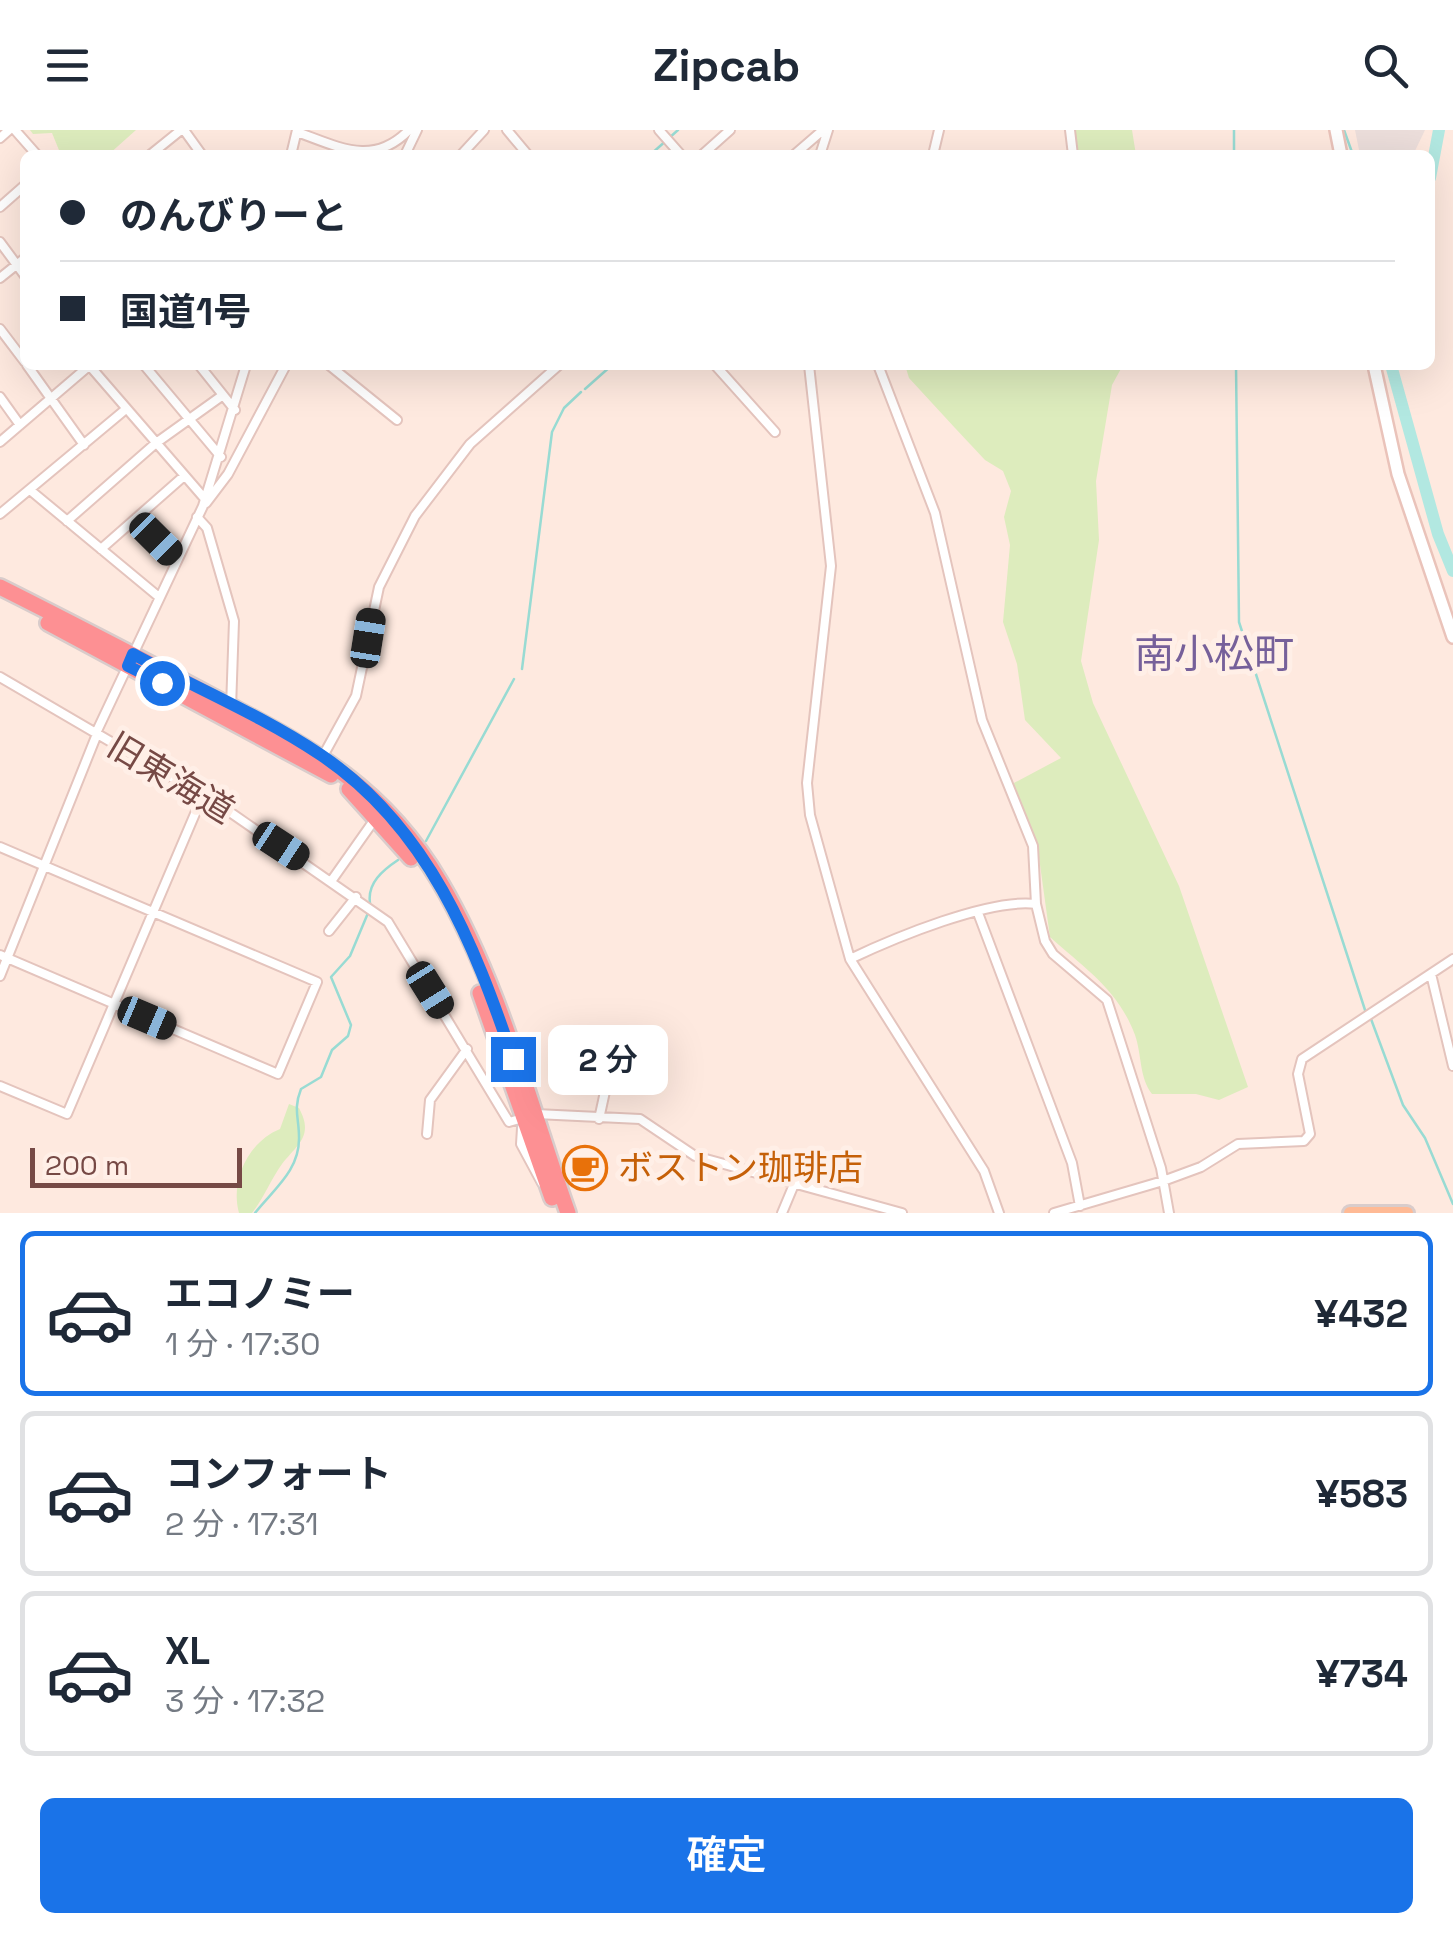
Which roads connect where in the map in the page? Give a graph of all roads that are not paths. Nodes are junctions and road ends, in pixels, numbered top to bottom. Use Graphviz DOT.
graph roads {
  1 [pos="12,130"];
  2 [pos="183,130"];
  3 [pos="409,130"];
  4 [pos="484,130"];
  5 [pos="506,130"];
  6 [pos="730,130"];
  7 [pos="826,130"];
  8 [pos="297,131"];
  9 [pos="0,138"];
  10 [pos="31,150"];
  11 [pos="159,150"];
  12 [pos="198,150"];
  13 [pos="354,150"];
  14 [pos="383,150"];
  15 [pos="466,150"];
  16 [pos="524,150"];
  17 [pos="708,150"];
  18 [pos="800,150"];
  19 [pos="20,189"];
  20 [pos="0,207"];
  21 [pos="0,242"];
  22 [pos="20,261"];
  23 [pos="16,264"];
  24 [pos="20,269"];
  25 [pos="0,278"];
  26 [pos="0,329"];
  27 [pos="20,356"];
  28 [pos="30,370"];
  29 [pos="83,370"];
  30 [pos="93,370"];
  31 [pos="148,370"];
  32 [pos="203,370"];
  33 [pos="245,370"];
  34 [pos="283,370"];
  35 [pos="336,370"];
  36 [pos="553,370"];
  37 [pos="719,370"];
  38 [pos="810,370"];
  39 [pos="880,370"];
  40 [pos="1375,370"];
  41 [pos="223,394"];
  42 [pos="0,397"];
  43 [pos="51,398"];
  44 [pos="126,409"];
  45 [pos="235,410"];
  46 [pos="189,419"];
  47 [pos="397,420"];
  48 [pos="20,425"];
  49 [pos="775,432"];
  50 [pos="0,442"];
  51 [pos="84,444"];
  52 [pos="156,444"];
  53 [pos="221,456"];
  54 [pos="184,476"];
  55 [pos="30,490"];
  56 [pos="204,503"];
  57 [pos="0,514"];
  58 [pos="197,516"];
  59 [pos="136,518"];
  60 [pos="67,521"];
  61 [pos="101,549"];
  62 [pos="177,560"];
  63 [pos="0,587"];
  64 [pos="0,598"];
  65 [pos="159,598"];
  66 [pos="1453,636"];
  67 [pos="131,660"];
  68 [pos="0,676"];
  69 [pos="231,712"];
  70 [pos="96,733"];
  71 [pos="323,756"];
  72 [pos="203,796"];
  73 [pos="376,818"];
  74 [pos="0,847"];
  75 [pos="43,865"];
  76 [pos="332,880"];
  77 [pos="356,898"];
  78 [pos="1036,904"];
  79 [pos="154,912"];
  80 [pos="978,913"];
  81 [pos="329,931"];
  82 [pos="461,932"];
  83 [pos="4,957"];
  84 [pos="850,959"];
  85 [pos="1453,959"];
  86 [pos="1430,974"];
  87 [pos="0,976"];
  88 [pos="115,1004"];
  89 [pos="606,1042"];
  90 [pos="467,1049"];
  91 [pos="1453,1066"];
  92 [pos="0,1086"];
  93 [pos="522,1119"];
  94 [pos="600,1119"];
  95 [pos="428,1134"];
  96 [pos="1164,1181"];
  97 [pos="795,1182"];
  98 [pos="548,1190"];
  99 [pos="1082,1208"];
  100 [pos="558,1213"];
  101 [pos="568,1213"];
  102 [pos="782,1213"];
  103 [pos="902,1213"];
  104 [pos="999,1213"];
  105 [pos="1054,1213"];
  106 [pos="1170,1213"];
  107 [pos="1350,1213"];
  108 [pos="1407,1213"];
  1 -- 9 [label="street"];
  1 -- 10 [label="street"];
  2 -- 11 [label="street"];
  2 -- 12 [label="street"];
  3 -- 14 [label="street"];
  4 -- 15 [label="street"];
  5 -- 16 [label="street"];
  6 -- 17 [label="street"];
  7 -- 18 [label="street"];
  8 -- 13 [label="street"];
  19 -- 20 [label="street"];
  21 -- 23 [label="street"];
  22 -- 23 [label="street"];
  23 -- 24 [label="street"];
  23 -- 25 [label="street"];
  26 -- 27 [label="street"];
  28 -- 43 [label="street"];
  29 -- 43 [label="street"];
  30 -- 44 [label="street"];
  31 -- 46 [label="street"];
  32 -- 41 [label="street"];
  33 -- 45 [label="street"];
  34 -- 56 [label="street"];
  35 -- 47 [label="street"];
  36 -- 71 [label="street"];
  37 -- 49 [label="street"];
  38 -- 84 [label="street"];
  39 -- 78 [label="street"];
  40 -- 66 [label="main road"];
  41 -- 45 [label="street"];
  41 -- 46 [label="street"];
  42 -- 48 [label="street"];
  43 -- 48 [label="street"];
  43 -- 51 [label="street"];
  44 -- 51 [label="street"];
  44 -- 52 [label="street"];
  45 -- 53 [label="street"];
  46 -- 52 [label="street"];
  46 -- 53 [label="street"];
  48 -- 50 [label="street"];
  51 -- 55 [label="street"];
  52 -- 54 [label="street"];
  52 -- 60 [label="street"];
  53 -- 56 [label="street"];
  54 -- 56 [label="street"];
  54 -- 59 [label="street"];
  55 -- 57 [label="street"];
  55 -- 60 [label="street"];
  56 -- 58 [label="street"];
  58 -- 62 [label="street"];
  58 -- 69 [label="street"];
  59 -- 61 [label="street"];
  59 -- 62 [label="street"];
  60 -- 61 [label="street"];
  61 -- 65 [label="street"];
  62 -- 65 [label="street"];
  63 -- 67 [label="highway"];
  64 -- 67 [label="highway"];
  65 -- 67 [label="street"];
  67 -- 69 [label="highway"];
  67 -- 70 [label="street"];
  68 -- 70 [label="street, 旧東海道"];
  69 -- 71 [label="highway"];
  69 -- 73 [label="highway"];
  70 -- 72 [label="street, 旧東海道"];
  70 -- 75 [label="street"];
  71 -- 82 [label="highway"];
  72 -- 76 [label="street, 旧東海道"];
  72 -- 79 [label="street"];
  73 -- 76 [label="street"];
  73 -- 82 [label="highway"];
  74 -- 75 [label="street"];
  75 -- 79 [label="street"];
  75 -- 83 [label="street"];
  76 -- 77 [label="street, 旧東海道"];
  77 -- 81 [label="street"];
  77 -- 90 [label="street, 旧東海道"];
  78 -- 80 [label="street"];
  78 -- 96 [label="street"];
  79 -- 88 [label="street"];
  79 -- 88 [label="street"];
  80 -- 84 [label="street"];
  80 -- 99 [label="street"];
  82 -- 93 [label="highway"];
  83 -- 87 [label="street"];
  83 -- 88 [label="street"];
  84 -- 104 [label="street"];
  85 -- 86 [label="street"];
  86 -- 91 [label="street"];
  86 -- 96 [label="street"];
  88 -- 92 [label="street"];
  89 -- 94 [label="street"];
  90 -- 93 [label="street, 旧東海道"];
  90 -- 95 [label="street"];
  93 -- 94 [label="street"];
  93 -- 98 [label="highway"];
  93 -- 98 [label="street"];
  93 -- 101 [label="highway"];
  94 -- 97 [label="street"];
  96 -- 99 [label="street"];
  96 -- 106 [label="street"];
  97 -- 102 [label="street"];
  97 -- 103 [label="street"];
  98 -- 100 [label="highway"];
  99 -- 105 [label="street"];
  107 -- 108 [label="main road"];
}
